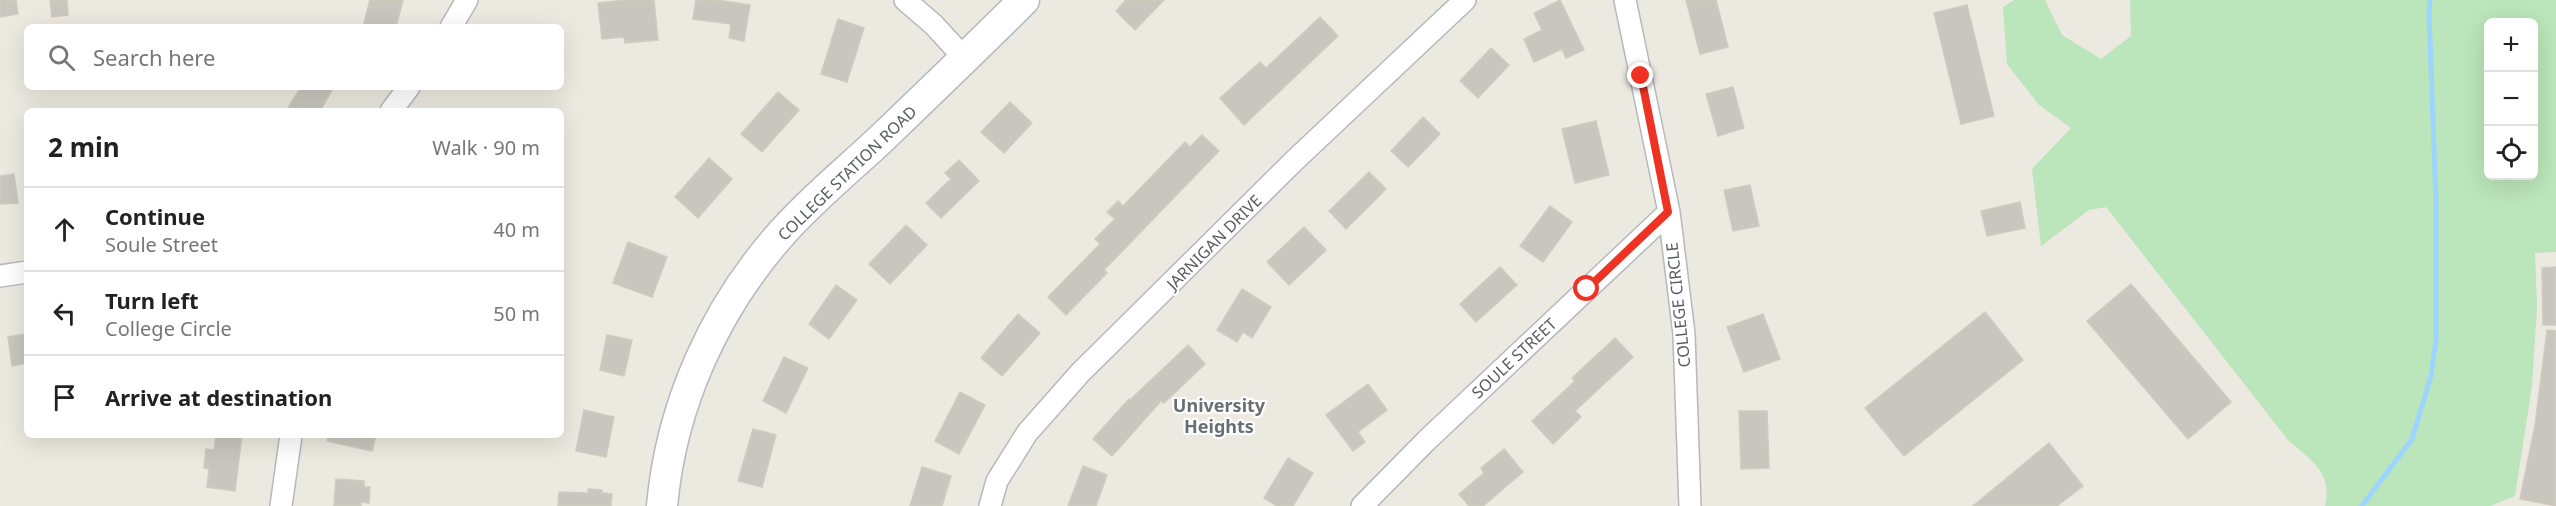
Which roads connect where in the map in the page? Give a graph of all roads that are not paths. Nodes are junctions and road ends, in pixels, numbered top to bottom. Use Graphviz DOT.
graph roads {
  1 [pos="467,0"];
  2 [pos="905,0"];
  3 [pos="1024,0"];
  4 [pos="1465,0"];
  5 [pos="1625,0"];
  6 [pos="453,24"];
  7 [pos="965,59"];
  8 [pos="407,90"];
  9 [pos="393,108"];
  10 [pos="1668,212"];
  11 [pos="24,272"];
  12 [pos="0,276"];
  13 [pos="291,438"];
  14 [pos="281,506"];
  15 [pos="662,506"];
  16 [pos="990,506"];
  17 [pos="1362,506"];
  18 [pos="1690,506"];
  1 -- 6 [label="street"];
  2 -- 7 [label="street"];
  3 -- 7 [label="main road, COLLEGE STATION ROAD"];
  4 -- 16 [label="street, JARNIGAN DRIVE"];
  5 -- 10 [label="street, COLLEGE CIRCLE"];
  7 -- 15 [label="main road, COLLEGE STATION ROAD"];
  8 -- 9 [label="street"];
  10 -- 17 [label="street, SOULE STREET"];
  10 -- 18 [label="street, COLLEGE CIRCLE"];
  11 -- 12 [label="street"];
  13 -- 14 [label="street"];
}
